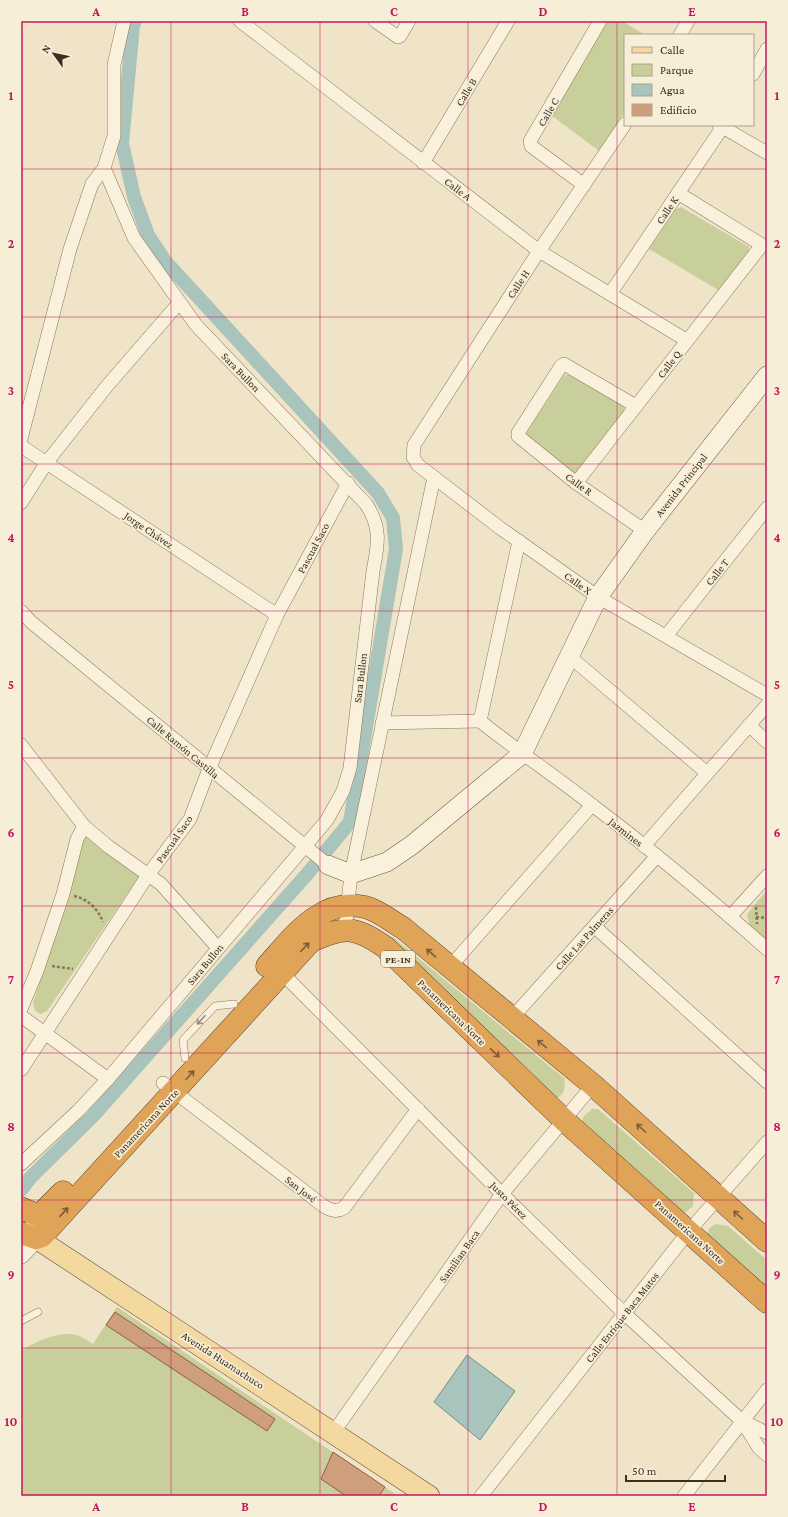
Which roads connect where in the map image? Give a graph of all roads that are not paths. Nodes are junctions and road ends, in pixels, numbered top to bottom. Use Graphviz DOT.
graph roads {
  1 [pos="124,21"];
  2 [pos="240,21"];
  3 [pos="375,21"];
  4 [pos="409,21"];
  5 [pos="508,21"];
  6 [pos="600,21"];
  7 [pos="688,21"];
  8 [pos="681,34"];
  9 [pos="767,49"];
  10 [pos="754,72"];
  11 [pos="624,125"];
  12 [pos="722,126"];
  13 [pos="767,154"];
  14 [pos="423,163"];
  15 [pos="104,168"];
  16 [pos="584,185"];
  17 [pos="678,194"];
  18 [pos="539,251"];
  19 [pos="610,294"];
  20 [pos="179,303"];
  21 [pos="686,340"];
  22 [pos="765,382"];
  23 [pos="636,406"];
  24 [pos="21,439"];
  25 [pos="414,445"];
  26 [pos="21,446"];
  27 [pos="47,462"];
  28 [pos="434,477"];
  29 [pos="348,483"];
  30 [pos="576,483"];
  31 [pos="21,503"];
  32 [pos="767,508"];
  33 [pos="645,531"];
  34 [pos="518,541"];
  35 [pos="598,597"];
  36 [pos="21,611"];
  37 [pos="277,615"];
  38 [pos="666,636"];
  39 [pos="569,656"];
  40 [pos="767,695"];
  41 [pos="767,705"];
  42 [pos="480,721"];
  43 [pos="382,723"];
  44 [pos="749,725"];
  45 [pos="767,742"];
  46 [pos="21,745"];
  47 [pos="522,754"];
  48 [pos="209,769"];
  49 [pos="707,773"];
  50 [pos="592,805"];
  51 [pos="84,826"];
  52 [pos="644,846"];
  53 [pos="308,849"];
  54 [pos="657,856"];
  55 [pos="328,865"];
  56 [pos="351,874"];
  57 [pos="148,875"];
  58 [pos="767,876"];
  59 [pos="348,905"];
  60 [pos="730,917"];
  61 [pos="595,927"];
  62 [pos="345,930"];
  63 [pos="218,948"];
  64 [pos="767,948"];
  65 [pos="449,968"];
  66 [pos="281,972"];
  67 [pos="21,1009"];
  68 [pos="21,1016"];
  69 [pos="511,1018"];
  70 [pos="45,1033"];
  71 [pos="21,1070"];
  72 [pos="108,1079"];
  73 [pos="767,1082"];
  74 [pos="593,1085"];
  75 [pos="169,1088"];
  76 [pos="418,1109"];
  77 [pos="565,1121"];
  78 [pos="767,1142"];
  79 [pos="21,1164"];
  80 [pos="502,1194"];
  81 [pos="718,1197"];
  82 [pos="27,1223"];
  83 [pos="689,1231"];
  84 [pos="767,1241"];
  85 [pos="21,1254"];
  86 [pos="767,1302"];
  87 [pos="38,1312"];
  88 [pos="625,1314"];
  89 [pos="21,1321"];
  90 [pos="767,1390"];
  91 [pos="742,1421"];
  92 [pos="333,1433"];
  93 [pos="767,1433"];
  94 [pos="767,1455"];
  95 [pos="429,1496"];
  96 [pos="481,1496"];
  97 [pos="684,1496"];
  1 -- 15 [label="street"];
  2 -- 14 [label="street, Calle A"];
  3 -- 4 [label="street"];
  5 -- 14 [label="street, Calle B"];
  6 -- 16 [label="street, Calle C"];
  7 -- 8 [label="street"];
  9 -- 10 [label="street"];
  11 -- 16 [label="street, Calle H"];
  12 -- 13 [label="street"];
  12 -- 17 [label="street, Calle K"];
  14 -- 18 [label="street, Calle A"];
  15 -- 20 [label="street, Sara Bullon"];
  15 -- 24 [label="street"];
  16 -- 18 [label="street, Calle H"];
  17 -- 19 [label="street, Calle K"];
  17 -- 21 [label="street, Calle Q"];
  18 -- 19 [label="street, Calle A"];
  18 -- 25 [label="street, Calle H"];
  19 -- 21 [label="street, Calle A"];
  20 -- 27 [label="street"];
  20 -- 29 [label="street, Sara Bullon"];
  21 -- 23 [label="street, Calle Q"];
  22 -- 33 [label="street, Avenida Principal"];
  23 -- 30 [label="street, Calle Q"];
  23 -- 30 [label="street, Calle R"];
  25 -- 28 [label="street, Calle X"];
  26 -- 27 [label="street, Jorge Chávez"];
  27 -- 31 [label="street"];
  27 -- 37 [label="street, Jorge Chávez"];
  28 -- 34 [label="street, Calle X"];
  28 -- 43 [label="street"];
  29 -- 37 [label="street, Pascual Saco"];
  29 -- 53 [label="street, Sara Bullon"];
  30 -- 33 [label="street, Calle R"];
  32 -- 38 [label="street, Calle T"];
  33 -- 35 [label="street, Avenida Principal"];
  34 -- 35 [label="street, Calle X"];
  34 -- 42 [label="street"];
  35 -- 38 [label="street, Calle X"];
  35 -- 39 [label="street, Avenida Principal"];
  36 -- 48 [label="street, Calle Ramón Castilla"];
  37 -- 48 [label="street, Pascual Saco"];
  38 -- 40 [label="street, Calle X"];
  39 -- 47 [label="street, Avenida Principal"];
  39 -- 49 [label="street"];
  41 -- 44 [label="street"];
  42 -- 43 [label="street"];
  42 -- 47 [label="street, Jazmines"];
  43 -- 56 [label="street"];
  44 -- 45 [label="street"];
  44 -- 49 [label="street"];
  46 -- 51 [label="street"];
  47 -- 50 [label="street, Jazmines"];
  47 -- 56 [label="street"];
  48 -- 53 [label="street, Calle Ramón Castilla"];
  48 -- 57 [label="street, Pascual Saco"];
  49 -- 52 [label="street"];
  50 -- 52 [label="street, Jazmines"];
  50 -- 65 [label="street"];
  51 -- 57 [label="street"];
  51 -- 67 [label="street"];
  52 -- 54 [label="street, Jazmines"];
  53 -- 55 [label="street, Calle Ramón Castilla"];
  53 -- 63 [label="street, Sara Bullon"];
  54 -- 60 [label="street, Jazmines"];
  54 -- 61 [label="street, Calle Las Palmeras"];
  55 -- 56 [label="street, Calle Ramón Castilla"];
  56 -- 59 [label="street"];
  57 -- 63 [label="street"];
  57 -- 70 [label="street, Pascual Saco"];
  58 -- 60 [label="street"];
  59 -- 62 [label="street"];
  65 -- 59 [label="highway, Panamericana Norte / PE-1N, one-way"];
  59 -- 75 [label="highway, Panamericana Norte / PE-1N, one-way"];
  60 -- 64 [label="street, Jazmines"];
  61 -- 69 [label="street, Calle Las Palmeras"];
  61 -- 73 [label="street"];
  66 -- 62 [label="highway, Panamericana Norte / PE-1N, one-way"];
  62 -- 77 [label="highway, Panamericana Norte / PE-1N, one-way"];
  63 -- 72 [label="street, Sara Bullon"];
  65 -- 69 [label="highway, Panamericana Norte / PE-1N"];
  75 -- 66 [label="highway, Panamericana Norte / PE-1N, one-way"];
  66 -- 76 [label="street, Justo Pérez"];
  68 -- 70 [label="street"];
  74 -- 69 [label="highway, Panamericana Norte / PE-1N, one-way"];
  70 -- 71 [label="street, Pascual Saco"];
  70 -- 72 [label="street"];
  72 -- 79 [label="street, Sara Bullon"];
  74 -- 77 [label="street, Samilian Baca"];
  81 -- 74 [label="highway, Panamericana Norte / PE-1N, one-way"];
  75 -- 76 [label="street, San José"];
  75 -- 82 [label="highway, Panamericana Norte / PE-1N"];
  76 -- 80 [label="street, Justo Pérez"];
  77 -- 80 [label="street, Samilian Baca"];
  77 -- 83 [label="highway, Panamericana Norte / PE-1N"];
  78 -- 81 [label="street, Calle Enrique Baca Matos"];
  80 -- 88 [label="street, Justo Pérez"];
  80 -- 92 [label="street, Samilian Baca"];
  81 -- 83 [label="street, Calle Enrique Baca Matos"];
  84 -- 81 [label="highway, Panamericana Norte / PE-1N, one-way"];
  82 -- 85 [label="street"];
  82 -- 92 [label="main road, Avenida Huamachuco"];
  83 -- 86 [label="highway, Panamericana Norte / PE-1N"];
  83 -- 88 [label="street, Calle Enrique Baca Matos"];
  87 -- 89 [label="lane"];
  88 -- 91 [label="street, Justo Pérez"];
  88 -- 96 [label="street, Calle Enrique Baca Matos"];
  90 -- 91 [label="street"];
  91 -- 93 [label="street, Justo Pérez"];
  91 -- 94 [label="street, Justo Pérez"];
  91 -- 97 [label="street"];
  92 -- 95 [label="main road, Avenida Huamachuco"];
}
